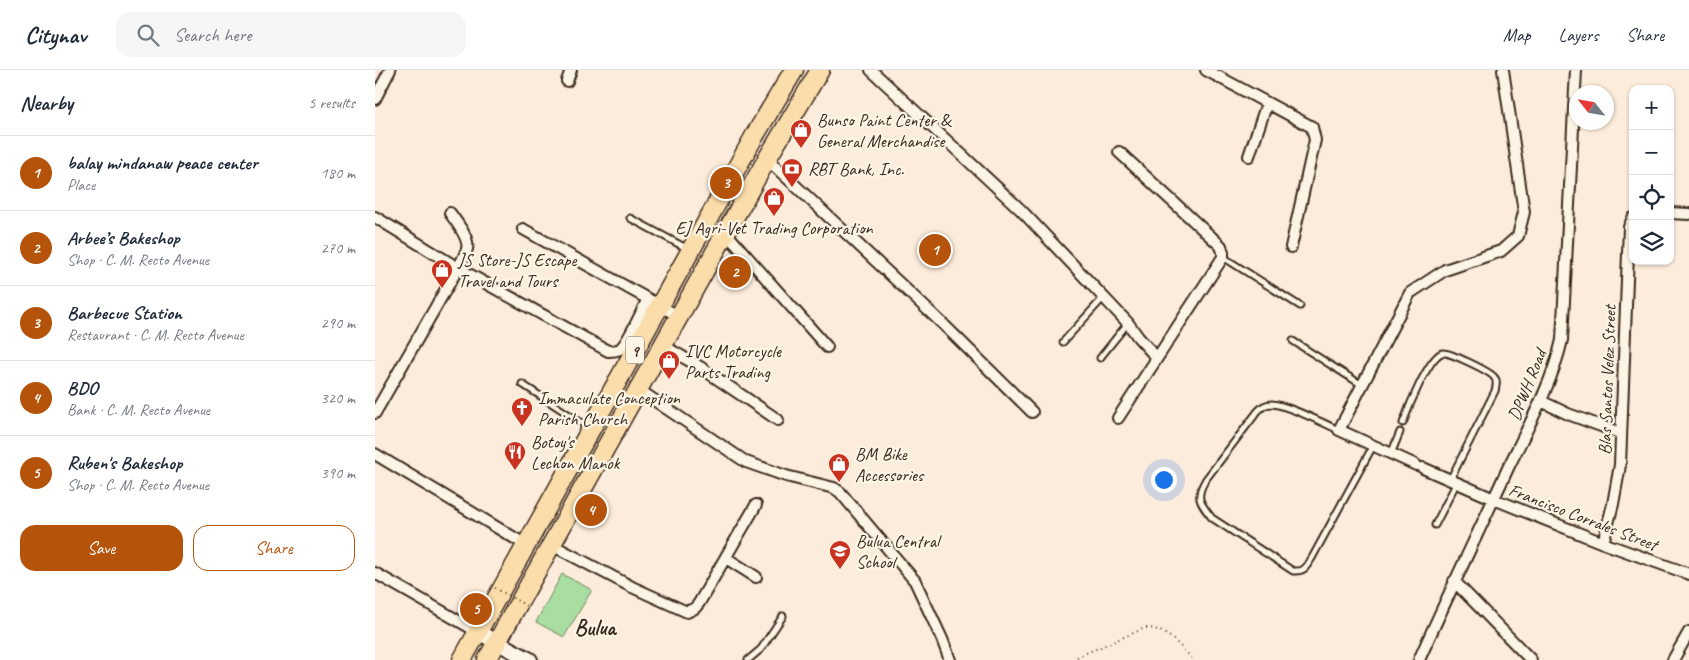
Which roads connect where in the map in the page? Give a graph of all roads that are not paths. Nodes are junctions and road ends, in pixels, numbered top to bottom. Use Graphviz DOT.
graph roads {
  1 [pos="391,70"];
  2 [pos="571,70"];
  3 [pos="794,70"];
  4 [pos="871,70"];
  5 [pos="1206,70"];
  6 [pos="1503,70"];
  7 [pos="1576,70"];
  8 [pos="820,71"];
  9 [pos="567,81"];
  10 [pos="375,99"];
  11 [pos="1267,103"];
  12 [pos="1119,152"];
  13 [pos="1249,156"];
  14 [pos="767,159"];
  15 [pos="450,213"];
  16 [pos="1674,213"];
  17 [pos="1689,214"];
  18 [pos="375,217"];
  19 [pos="630,218"];
  20 [pos="1632,220"];
  21 [pos="523,229"];
  22 [pos="727,233"];
  23 [pos="1291,246"];
  24 [pos="691,251"];
  25 [pos="1223,257"];
  26 [pos="458,268"];
  27 [pos="1104,297"];
  28 [pos="654,303"];
  29 [pos="1300,306"];
  30 [pos="680,317"];
  31 [pos="1129,322"];
  32 [pos="1293,341"];
  33 [pos="1063,342"];
  34 [pos="664,346"];
  35 [pos="827,347"];
  36 [pos="1100,358"];
  37 [pos="1157,358"];
  38 [pos="522,384"];
  39 [pos="1363,386"];
  40 [pos="612,392"];
  41 [pos="636,397"];
  42 [pos="1541,401"];
  43 [pos="1032,412"];
  44 [pos="375,413"];
  45 [pos="1118,418"];
  46 [pos="778,420"];
  47 [pos="1403,423"];
  48 [pos="591,429"];
  49 [pos="1339,430"];
  50 [pos="1399,432"];
  51 [pos="1620,433"];
  52 [pos="1373,446"];
  53 [pos="375,454"];
  54 [pos="1391,454"];
  55 [pos="1453,482"];
  56 [pos="1494,499"];
  57 [pos="756,505"];
  58 [pos="1435,525"];
  59 [pos="1603,543"];
  60 [pos="526,545"];
  61 [pos="553,545"];
  62 [pos="726,558"];
  63 [pos="375,573"];
  64 [pos="1689,574"];
  65 [pos="756,577"];
  66 [pos="1454,581"];
  67 [pos="783,616"];
  68 [pos="478,632"];
  69 [pos="1689,632"];
  70 [pos="497,642"];
  71 [pos="462,660"];
  72 [pos="487,660"];
  73 [pos="530,660"];
  74 [pos="748,660"];
  75 [pos="950,660"];
  76 [pos="1419,660"];
  77 [pos="1531,660"];
  78 [pos="1673,660"];
  1 -- 10 [label="street"];
  2 -- 9 [label="street"];
  3 -- 24 [label="highway, 9"];
  4 -- 27 [label="street"];
  5 -- 11 [label="street"];
  6 -- 39 [label="street"];
  7 -- 42 [label="street, DPWH Road"];
  8 -- 14 [label="highway, 9"];
  11 -- 13 [label="street"];
  11 -- 23 [label="street"];
  12 -- 25 [label="street"];
  14 -- 22 [label="highway, 9"];
  14 -- 43 [label="street"];
  15 -- 26 [label="street"];
  16 -- 17 [label="street"];
  18 -- 26 [label="street"];
  19 -- 24 [label="lane"];
  20 -- 51 [label="street, Blas Santos Velez Street"];
  21 -- 28 [label="street"];
  22 -- 30 [label="highway, 9"];
  22 -- 35 [label="street"];
  24 -- 28 [label="highway, 9"];
  25 -- 29 [label="lane"];
  25 -- 37 [label="street"];
  26 -- 28 [label="street"];
  26 -- 44 [label="street"];
  27 -- 31 [label="street"];
  27 -- 33 [label="lane"];
  28 -- 30 [label="street"];
  28 -- 40 [label="highway, 9"];
  30 -- 34 [label="highway, 9"];
  31 -- 36 [label="lane"];
  31 -- 37 [label="street"];
  32 -- 39 [label="lane"];
  34 -- 41 [label="highway, 9"];
  34 -- 46 [label="street"];
  37 -- 45 [label="street"];
  38 -- 48 [label="lane"];
  39 -- 49 [label="street"];
  40 -- 41 [label="highway"];
  40 -- 48 [label="highway, 9"];
  41 -- 61 [label="highway, 9"];
  41 -- 75 [label="street"];
  42 -- 51 [label="street"];
  42 -- 56 [label="street, DPWH Road"];
  47 -- 55 [label="lane"];
  48 -- 60 [label="highway, 9"];
  49 -- 52 [label="street, Francisco Corrales Street"];
  49 -- 52 [label="lane"];
  50 -- 54 [label="lane"];
  51 -- 59 [label="street, Blas Santos Velez Street"];
  52 -- 54 [label="street, Francisco Corrales Street"];
  53 -- 60 [label="street"];
  54 -- 55 [label="street, Francisco Corrales Street"];
  55 -- 56 [label="street, Francisco Corrales Street"];
  55 -- 58 [label="lane"];
  56 -- 59 [label="street, Francisco Corrales Street"];
  56 -- 66 [label="street, DPWH Road"];
  57 -- 62 [label="street"];
  59 -- 64 [label="street, Francisco Corrales Street"];
  60 -- 68 [label="highway, 9"];
  61 -- 62 [label="street"];
  61 -- 70 [label="highway, 9"];
  62 -- 65 [label="street"];
  63 -- 68 [label="street"];
  66 -- 76 [label="street, DPWH Road"];
  66 -- 77 [label="street"];
  67 -- 74 [label="lane"];
  68 -- 70 [label="main road"];
  68 -- 71 [label="highway, 9"];
  69 -- 78 [label="street"];
  70 -- 72 [label="highway, 9"];
  70 -- 73 [label="main road"];
}
